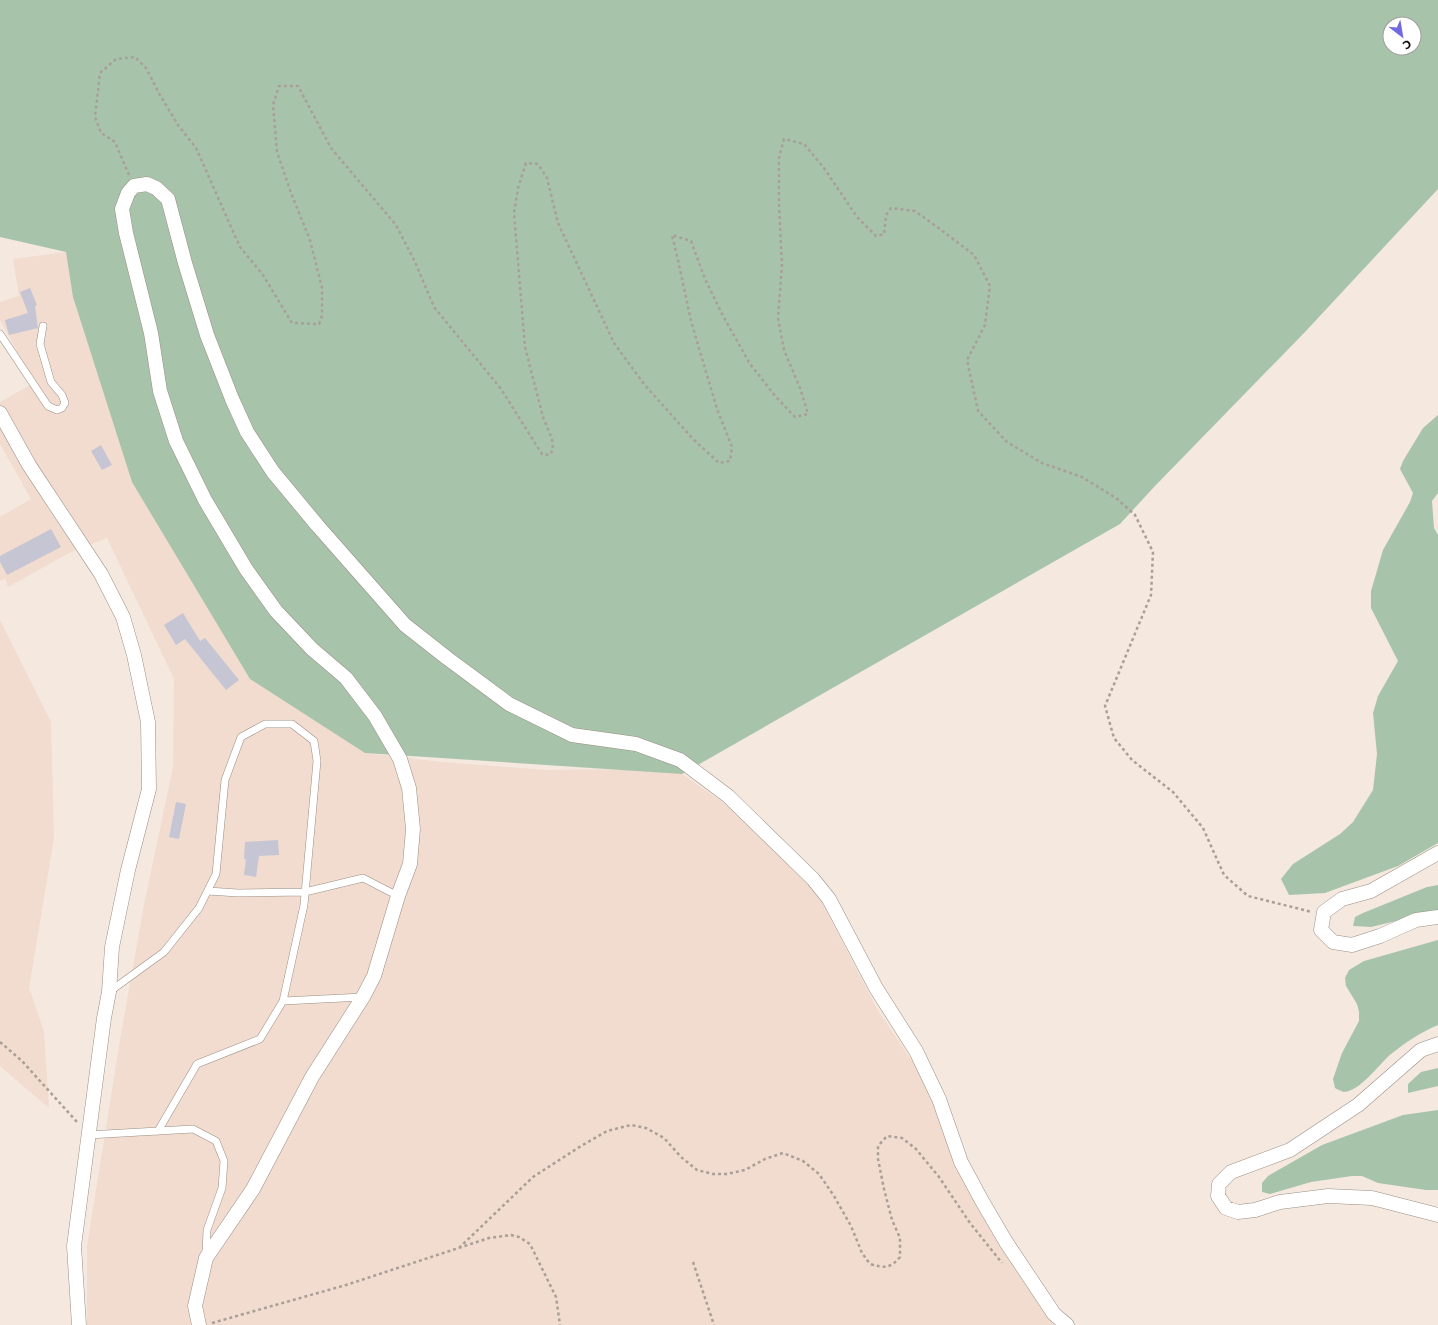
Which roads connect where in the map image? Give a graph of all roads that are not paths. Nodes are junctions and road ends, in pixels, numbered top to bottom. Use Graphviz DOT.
graph roads {
  1 [pos="43,326"];
  2 [pos="0,334"];
  3 [pos="0,413"];
  4 [pos="1438,853"];
  5 [pos="208,891"];
  6 [pos="306,892"];
  7 [pos="398,896"];
  8 [pos="1438,917"];
  9 [pos="109,992"];
  10 [pos="363,997"];
  11 [pos="283,1001"];
  12 [pos="1438,1044"];
  13 [pos="158,1131"];
  14 [pos="88,1135"];
  15 [pos="1438,1215"];
  16 [pos="206,1258"];
  17 [pos="78,1325"];
  18 [pos="199,1325"];
  19 [pos="1066,1325"];
  1 -- 2 [label="lane"];
  3 -- 9 [label="street"];
  4 -- 8 [label="street"];
  5 -- 6 [label="lane"];
  5 -- 6 [label="lane"];
  5 -- 9 [label="lane"];
  6 -- 7 [label="lane"];
  6 -- 11 [label="lane"];
  7 -- 10 [label="street"];
  7 -- 19 [label="street"];
  9 -- 14 [label="street"];
  10 -- 11 [label="lane"];
  10 -- 16 [label="street"];
  11 -- 13 [label="lane"];
  12 -- 15 [label="street"];
  13 -- 14 [label="lane"];
  13 -- 16 [label="lane"];
  14 -- 17 [label="street"];
  16 -- 18 [label="street"];
}
